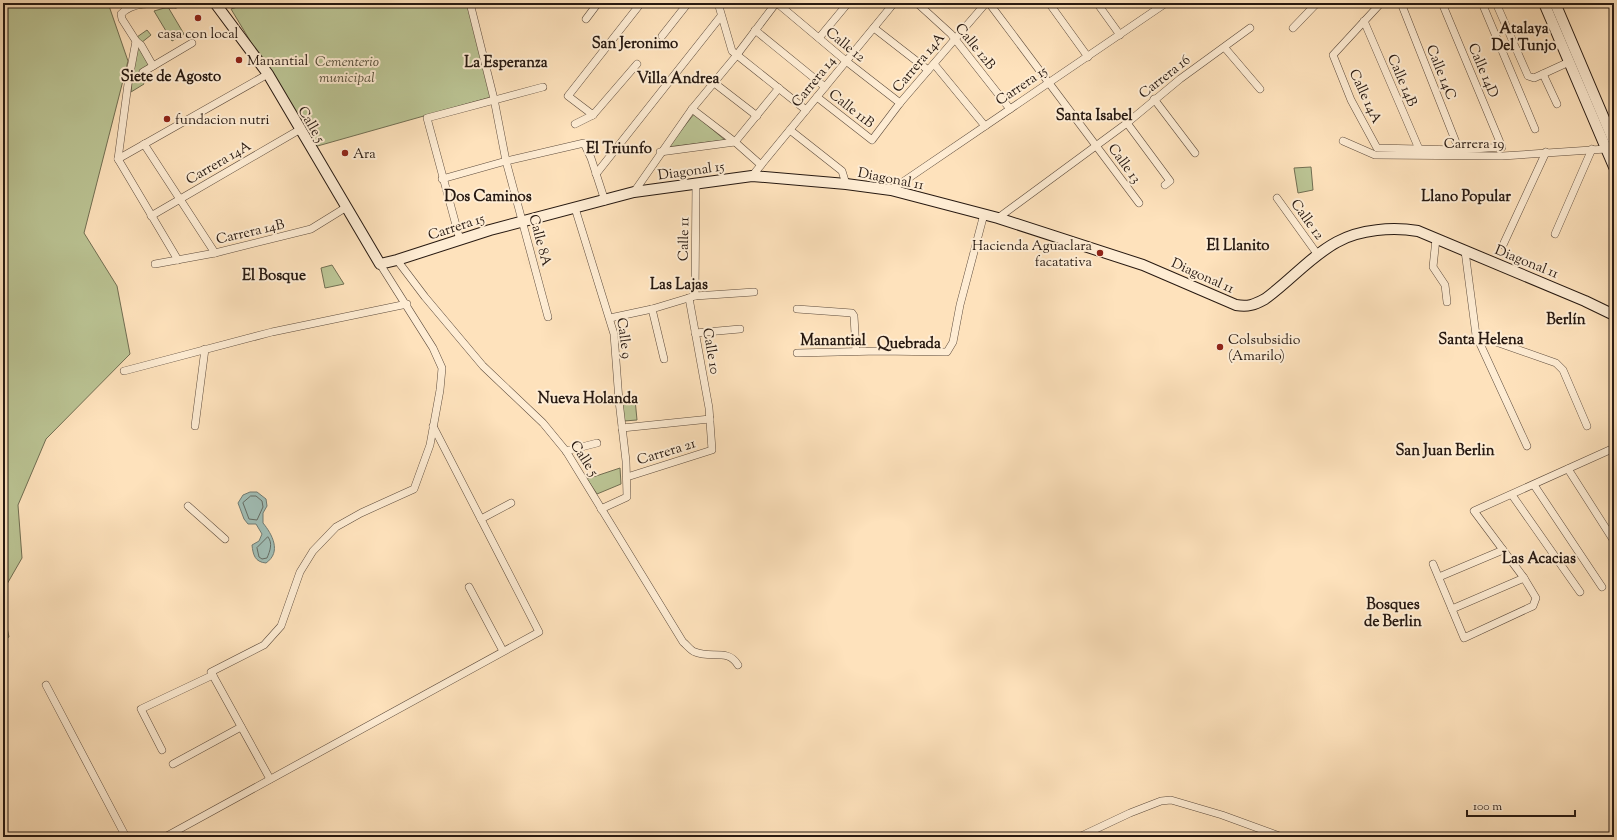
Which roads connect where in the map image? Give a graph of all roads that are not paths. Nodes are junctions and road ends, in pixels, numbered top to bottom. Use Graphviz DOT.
graph roads {
  1 [pos="179,3"];
  2 [pos="215,3"];
  3 [pos="470,3"];
  4 [pos="598,3"];
  5 [pos="641,3"];
  6 [pos="688,3"];
  7 [pos="718,3"];
  8 [pos="777,3"];
  9 [pos="848,3"];
  10 [pos="894,3"];
  11 [pos="917,3"];
  12 [pos="986,3"];
  13 [pos="989,3"];
  14 [pos="1050,3"];
  15 [pos="1097,3"];
  16 [pos="1166,3"];
  17 [pos="1317,3"];
  18 [pos="1381,3"];
  19 [pos="1401,3"];
  20 [pos="1442,3"];
  21 [pos="1482,3"];
  22 [pos="1496,3"];
  23 [pos="1544,3"];
  24 [pos="1555,3"];
  25 [pos="721,16"];
  26 [pos="586,19"];
  27 [pos="1364,21"];
  28 [pos="874,28"];
  29 [pos="1250,28"];
  30 [pos="1293,28"];
  31 [pos="755,30"];
  32 [pos="1120,35"];
  33 [pos="662,36"];
  34 [pos="818,38"];
  35 [pos="954,40"];
  36 [pos="136,41"];
  37 [pos="192,43"];
  38 [pos="1225,48"];
  39 [pos="736,56"];
  40 [pos="1088,57"];
  41 [pos="846,61"];
  42 [pos="1569,62"];
  43 [pos="637,64"];
  44 [pos="934,64"];
  45 [pos="154,66"];
  46 [pos="928,70"];
  47 [pos="143,72"];
  48 [pos="268,74"];
  49 [pos="1543,74"];
  50 [pos="713,82"];
  51 [pos="1049,84"];
  52 [pos="543,86"];
  53 [pos="825,87"];
  54 [pos="780,88"];
  55 [pos="1260,89"];
  56 [pos="817,97"];
  57 [pos="494,99"];
  58 [pos="1154,100"];
  59 [pos="900,103"];
  60 [pos="1557,104"];
  61 [pos="692,109"];
  62 [pos="1010,109"];
  63 [pos="806,110"];
  64 [pos="593,115"];
  65 [pos="757,116"];
  66 [pos="1127,123"];
  67 [pos="574,124"];
  68 [pos="985,126"];
  69 [pos="1536,129"];
  70 [pos="299,130"];
  71 [pos="790,130"];
  72 [pos="872,140"];
  73 [pos="1344,141"];
  74 [pos="735,142"];
  75 [pos="144,144"];
  76 [pos="1096,144"];
  77 [pos="1610,145"];
  78 [pos="1418,149"];
  79 [pos="1592,149"];
  80 [pos="1459,150"];
  81 [pos="660,152"];
  82 [pos="1546,152"];
  83 [pos="1195,153"];
  84 [pos="118,159"];
  85 [pos="506,161"];
  86 [pos="761,165"];
  87 [pos="1614,167"];
  88 [pos="596,174"];
  89 [pos="752,176"];
  90 [pos="442,179"];
  91 [pos="696,183"];
  92 [pos="846,184"];
  93 [pos="1165,185"];
  94 [pos="891,190"];
  95 [pos="634,192"];
  96 [pos="1277,198"];
  97 [pos="180,200"];
  98 [pos="605,201"];
  99 [pos="1138,203"];
  100 [pos="345,208"];
  101 [pos="575,208"];
  102 [pos="984,214"];
  103 [pos="151,216"];
  104 [pos="998,218"];
  105 [pos="523,222"];
  106 [pos="1555,234"];
  107 [pos="1436,239"];
  108 [pos="460,240"];
  109 [pos="1503,245"];
  110 [pos="1465,251"];
  111 [pos="214,253"];
  112 [pos="1318,255"];
  113 [pos="178,260"];
  114 [pos="397,260"];
  115 [pos="155,264"];
  116 [pos="380,264"];
  117 [pos="754,292"];
  118 [pos="692,297"];
  119 [pos="1447,302"];
  120 [pos="407,304"];
  121 [pos="652,309"];
  122 [pos="797,309"];
  123 [pos="1614,315"];
  124 [pos="548,317"];
  125 [pos="610,318"];
  126 [pos="740,329"];
  127 [pos="695,333"];
  128 [pos="1476,335"];
  129 [pos="205,350"];
  130 [pos="856,352"];
  131 [pos="797,353"];
  132 [pos="664,359"];
  133 [pos="124,371"];
  134 [pos="710,419"];
  135 [pos="195,426"];
  136 [pos="433,426"];
  137 [pos="1586,426"];
  138 [pos="622,428"];
  139 [pos="597,443"];
  140 [pos="1528,446"];
  141 [pos="1614,448"];
  142 [pos="712,450"];
  143 [pos="566,451"];
  144 [pos="1568,469"];
  145 [pos="627,477"];
  146 [pos="1534,485"];
  147 [pos="1512,495"];
  148 [pos="511,503"];
  149 [pos="188,506"];
  150 [pos="601,510"];
  151 [pos="481,519"];
  152 [pos="225,539"];
  153 [pos="1614,541"];
  154 [pos="1503,550"];
  155 [pos="1433,564"];
  156 [pos="1439,577"];
  157 [pos="1524,578"];
  158 [pos="469,587"];
  159 [pos="1602,587"];
  160 [pos="1580,592"];
  161 [pos="1452,609"];
  162 [pos="504,651"];
  163 [pos="738,665"];
  164 [pos="213,675"];
  165 [pos="46,685"];
  166 [pos="241,727"];
  167 [pos="162,750"];
  168 [pos="173,764"];
  169 [pos="270,779"];
  170 [pos="126,837"];
  171 [pos="165,837"];
  172 [pos="1079,837"];
  173 [pos="1282,837"];
  1 -- 36 [label="street"];
  2 -- 48 [label="street, Calle 5"];
  3 -- 57 [label="street, Calle 8A"];
  4 -- 26 [label="street"];
  5 -- 64 [label="street"];
  6 -- 33 [label="street"];
  7 -- 25 [label="street"];
  8 -- 31 [label="street"];
  8 -- 34 [label="street, Calle 12"];
  9 -- 34 [label="street"];
  10 -- 28 [label="street, Carrera 14"];
  11 -- 35 [label="street, Calle 12B"];
  12 -- 35 [label="street, Carrera 14A"];
  13 -- 51 [label="street, Calle 13"];
  14 -- 40 [label="street"];
  15 -- 32 [label="street"];
  16 -- 32 [label="street, Carrera 15"];
  17 -- 30 [label="street"];
  18 -- 27 [label="street"];
  19 -- 80 [label="street, Calle 14C"];
  20 -- 80 [label="street, Calle 14D"];
  21 -- 69 [label="street"];
  22 -- 49 [label="street"];
  23 -- 42 [label="street"];
  24 -- 77 [label="street"];
  25 -- 39 [label="street"];
  25 -- 88 [label="street"];
  27 -- 78 [label="street, Calle 14B"];
  27 -- 78 [label="street, Calle 14A"];
  28 -- 41 [label="street, Carrera 14"];
  28 -- 46 [label="street"];
  29 -- 38 [label="street, Carrera 16"];
  31 -- 39 [label="street"];
  31 -- 53 [label="street"];
  32 -- 40 [label="street, Carrera 15"];
  34 -- 41 [label="street, Calle 12"];
  35 -- 44 [label="street, Carrera 14A"];
  35 -- 62 [label="street, Calle 12B"];
  36 -- 45 [label="street"];
  36 -- 84 [label="street"];
  37 -- 45 [label="street"];
  38 -- 55 [label="street"];
  38 -- 58 [label="street, Carrera 16"];
  39 -- 50 [label="street"];
  39 -- 54 [label="street"];
  40 -- 51 [label="street, Carrera 15"];
  41 -- 53 [label="street, Carrera 14"];
  41 -- 59 [label="street, Calle 12"];
  42 -- 49 [label="street"];
  42 -- 77 [label="street"];
  43 -- 64 [label="street"];
  44 -- 46 [label="street, Carrera 14A"];
  44 -- 68 [label="street"];
  45 -- 47 [label="street"];
  46 -- 59 [label="street, Carrera 14A"];
  48 -- 70 [label="street, Calle 5"];
  48 -- 75 [label="street"];
  49 -- 60 [label="street"];
  50 -- 61 [label="street"];
  50 -- 65 [label="street"];
  51 -- 62 [label="street, Carrera 15"];
  51 -- 76 [label="street, Calle 13"];
  52 -- 57 [label="street"];
  53 -- 56 [label="street, Carrera 14"];
  54 -- 63 [label="street"];
  54 -- 65 [label="street"];
  56 -- 63 [label="street, Carrera 14"];
  56 -- 72 [label="street, Calle 11B"];
  57 -- 85 [label="street, Calle 8A"];
  57 -- 90 [label="street"];
  58 -- 66 [label="street, Carrera 16"];
  58 -- 83 [label="street"];
  59 -- 72 [label="street, Carrera 14A"];
  61 -- 74 [label="street"];
  61 -- 81 [label="street"];
  62 -- 68 [label="street, Carrera 15"];
  63 -- 71 [label="street, Carrera 14"];
  64 -- 67 [label="street"];
  65 -- 74 [label="street"];
  66 -- 76 [label="street, Carrera 16"];
  66 -- 93 [label="street"];
  68 -- 94 [label="street, Carrera 15"];
  70 -- 97 [label="street, Carrera 14A"];
  70 -- 100 [label="street, Calle 5"];
  71 -- 86 [label="street, Carrera 14"];
  71 -- 92 [label="street"];
  73 -- 82 [label="street, Carrera 19"];
  74 -- 81 [label="street"];
  74 -- 86 [label="street"];
  75 -- 84 [label="street"];
  75 -- 97 [label="street"];
  76 -- 99 [label="street, Calle 13"];
  76 -- 104 [label="street, Carrera 16"];
  77 -- 79 [label="street, Carrera 19"];
  77 -- 87 [label="street"];
  78 -- 80 [label="street"];
  79 -- 82 [label="street, Carrera 19"];
  79 -- 106 [label="street"];
  81 -- 95 [label="street"];
  82 -- 109 [label="street"];
  84 -- 103 [label="street"];
  85 -- 88 [label="street"];
  85 -- 90 [label="street"];
  85 -- 105 [label="street, Calle 8A"];
  86 -- 89 [label="street, Carrera 14"];
  88 -- 98 [label="street"];
  89 -- 91 [label="street, Diagonal 15"];
  89 -- 92 [label="street, Diagonal 11"];
  90 -- 108 [label="street"];
  91 -- 95 [label="street, Diagonal 15"];
  91 -- 118 [label="street, Calle 11"];
  92 -- 94 [label="street, Diagonal 11"];
  94 -- 102 [label="street, Diagonal 11"];
  95 -- 98 [label="street, Carrera 15"];
  96 -- 112 [label="street, Calle 12"];
  97 -- 103 [label="street, Carrera 14A"];
  97 -- 111 [label="street"];
  98 -- 101 [label="street, Carrera 15"];
  100 -- 111 [label="street, Carrera 14B"];
  100 -- 116 [label="street, Calle 5"];
  101 -- 105 [label="street, Carrera 15"];
  101 -- 125 [label="street, Calle 9"];
  102 -- 104 [label="street, Diagonal 11"];
  102 -- 130 [label="street"];
  103 -- 113 [label="street"];
  104 -- 112 [label="street, Diagonal 11"];
  105 -- 108 [label="street, Carrera 15"];
  105 -- 124 [label="street, Calle 8A"];
  107 -- 110 [label="street, Diagonal 11"];
  107 -- 112 [label="street, Diagonal 11"];
  107 -- 119 [label="street"];
  108 -- 114 [label="street, Carrera 15"];
  110 -- 123 [label="street, Diagonal 11"];
  110 -- 128 [label="street"];
  111 -- 113 [label="street, Carrera 14B"];
  113 -- 115 [label="street, Carrera 14B"];
  114 -- 116 [label="street, Carrera 15"];
  114 -- 143 [label="street, Calle 5"];
  116 -- 120 [label="street"];
  117 -- 118 [label="street"];
  118 -- 121 [label="street"];
  118 -- 127 [label="street, Calle 10"];
  120 -- 129 [label="street"];
  120 -- 136 [label="street"];
  121 -- 125 [label="street"];
  121 -- 132 [label="street"];
  122 -- 130 [label="street"];
  125 -- 138 [label="street, Calle 9"];
  126 -- 127 [label="street"];
  127 -- 134 [label="street, Calle 10"];
  128 -- 137 [label="street"];
  128 -- 140 [label="street"];
  129 -- 133 [label="street"];
  129 -- 135 [label="street"];
  130 -- 131 [label="street"];
  134 -- 138 [label="street"];
  134 -- 142 [label="street, Calle 10"];
  136 -- 151 [label="street"];
  136 -- 164 [label="street"];
  138 -- 145 [label="street, Calle 9"];
  139 -- 143 [label="street"];
  141 -- 144 [label="street"];
  142 -- 145 [label="street, Carrera 21"];
  143 -- 150 [label="street, Calle 5"];
  144 -- 146 [label="street"];
  144 -- 153 [label="street"];
  145 -- 150 [label="street, Calle 9"];
  146 -- 147 [label="street"];
  146 -- 159 [label="street"];
  147 -- 154 [label="street"];
  147 -- 160 [label="street"];
  148 -- 151 [label="street"];
  149 -- 152 [label="street"];
  150 -- 163 [label="street, Calle 5"];
  151 -- 162 [label="street"];
  154 -- 156 [label="street"];
  154 -- 157 [label="street"];
  155 -- 156 [label="street"];
  156 -- 161 [label="street"];
  157 -- 161 [label="street"];
  157 -- 161 [label="street"];
  158 -- 162 [label="street"];
  162 -- 169 [label="street"];
  164 -- 166 [label="street"];
  164 -- 167 [label="street"];
  165 -- 170 [label="street"];
  166 -- 168 [label="street"];
  166 -- 169 [label="street"];
  169 -- 171 [label="street"];
  172 -- 173 [label="street"];
}
